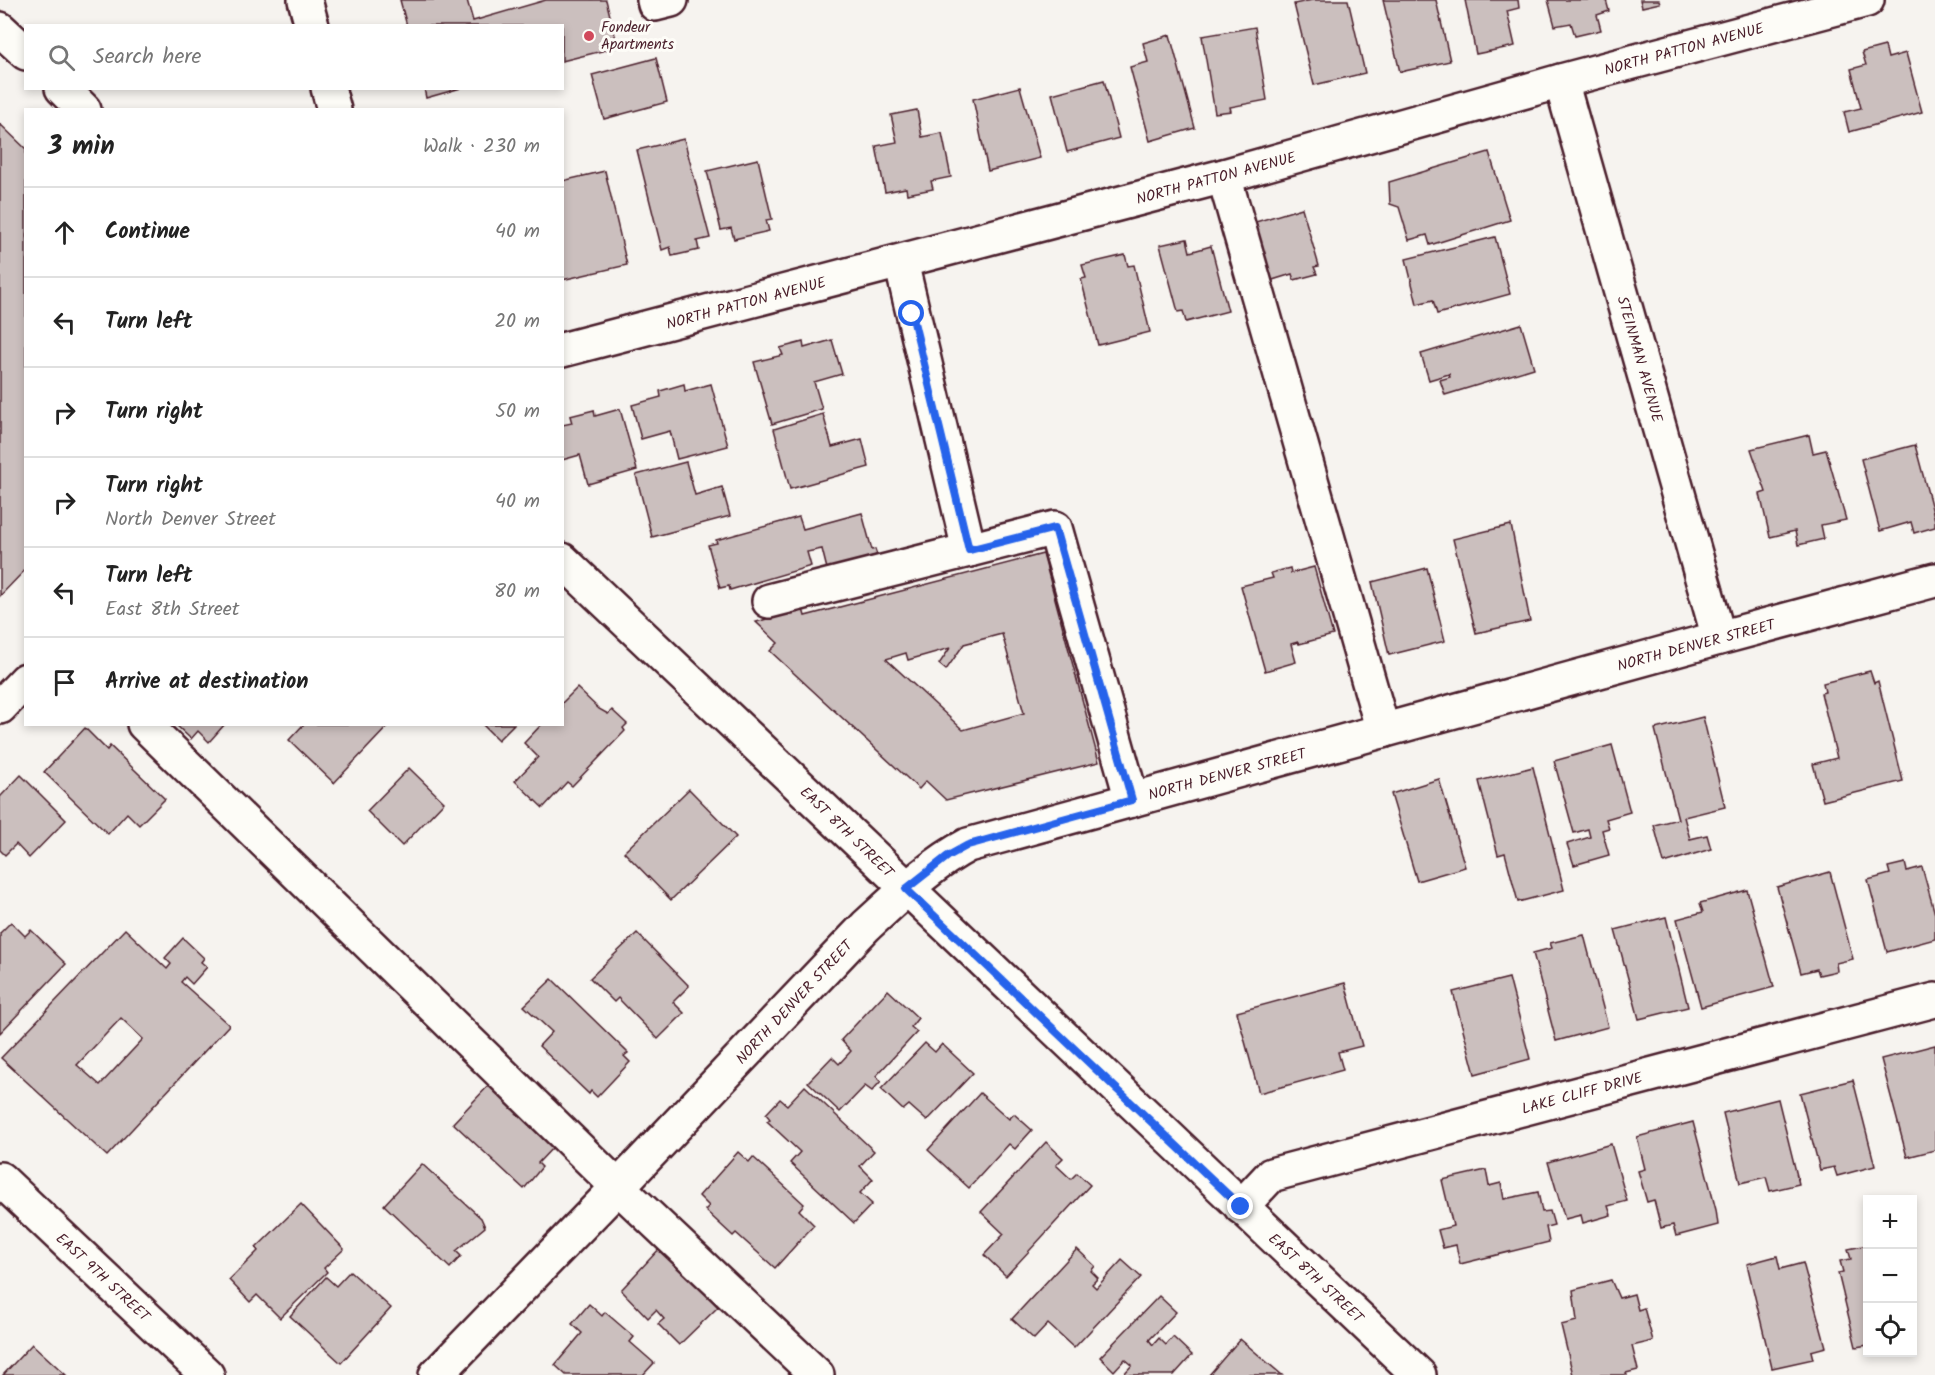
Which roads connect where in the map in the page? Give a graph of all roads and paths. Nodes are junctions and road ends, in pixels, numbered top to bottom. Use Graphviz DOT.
graph roads {
  1 [pos="305,0"];
  2 [pos="654,0"];
  3 [pos="671,0"];
  4 [pos="1867,0"];
  5 [pos="311,24"];
  6 [pos="0,29"];
  7 [pos="24,52"];
  8 [pos="1561,81"];
  9 [pos="64,90"];
  10 [pos="329,90"];
  11 [pos="82,108"];
  12 [pos="333,108"];
  13 [pos="1224,176"];
  14 [pos="901,262"];
  15 [pos="564,349"];
  16 [pos="969,550"];
  17 [pos="564,562"];
  18 [pos="1935,580"];
  19 [pos="769,601"];
  20 [pos="1719,638"];
  21 [pos="24,683"];
  22 [pos="0,707"];
  23 [pos="146,726"];
  24 [pos="1383,732"];
  25 [pos="1132,800"];
  26 [pos="906,889"];
  27 [pos="1935,1000"];
  28 [pos="0,1179"];
  29 [pos="618,1187"];
  30 [pos="1241,1207"];
  31 [pos="207,1375"];
  32 [pos="436,1375"];
  33 [pos="817,1375"];
  34 [pos="1419,1375"];
  1 -- 5 [label="street"];
  2 -- 3 [label="street"];
  4 -- 8 [label="street, NORTH PATTON AVENUE"];
  6 -- 7 [label="street"];
  8 -- 13 [label="street, NORTH PATTON AVENUE"];
  8 -- 20 [label="street, STEINMAN AVENUE"];
  9 -- 11 [label="street"];
  10 -- 12 [label="street"];
  13 -- 14 [label="street, NORTH PATTON AVENUE"];
  13 -- 24 [label="street"];
  14 -- 15 [label="street, NORTH PATTON AVENUE"];
  14 -- 16 [label="street"];
  16 -- 19 [label="street"];
  16 -- 25 [label="street"];
  17 -- 26 [label="street, EAST 8TH STREET"];
  18 -- 20 [label="street, NORTH DENVER STREET"];
  20 -- 24 [label="street, NORTH DENVER STREET"];
  21 -- 22 [label="street"];
  23 -- 29 [label="street"];
  24 -- 25 [label="street, NORTH DENVER STREET"];
  25 -- 26 [label="street, NORTH DENVER STREET"];
  26 -- 29 [label="street, NORTH DENVER STREET"];
  26 -- 30 [label="street, EAST 8TH STREET"];
  27 -- 30 [label="street, LAKE CLIFF DRIVE"];
  28 -- 31 [label="street, EAST 9TH STREET"];
  29 -- 32 [label="street, NORTH DENVER STREET"];
  29 -- 33 [label="street"];
  30 -- 34 [label="street, EAST 8TH STREET"];
}
